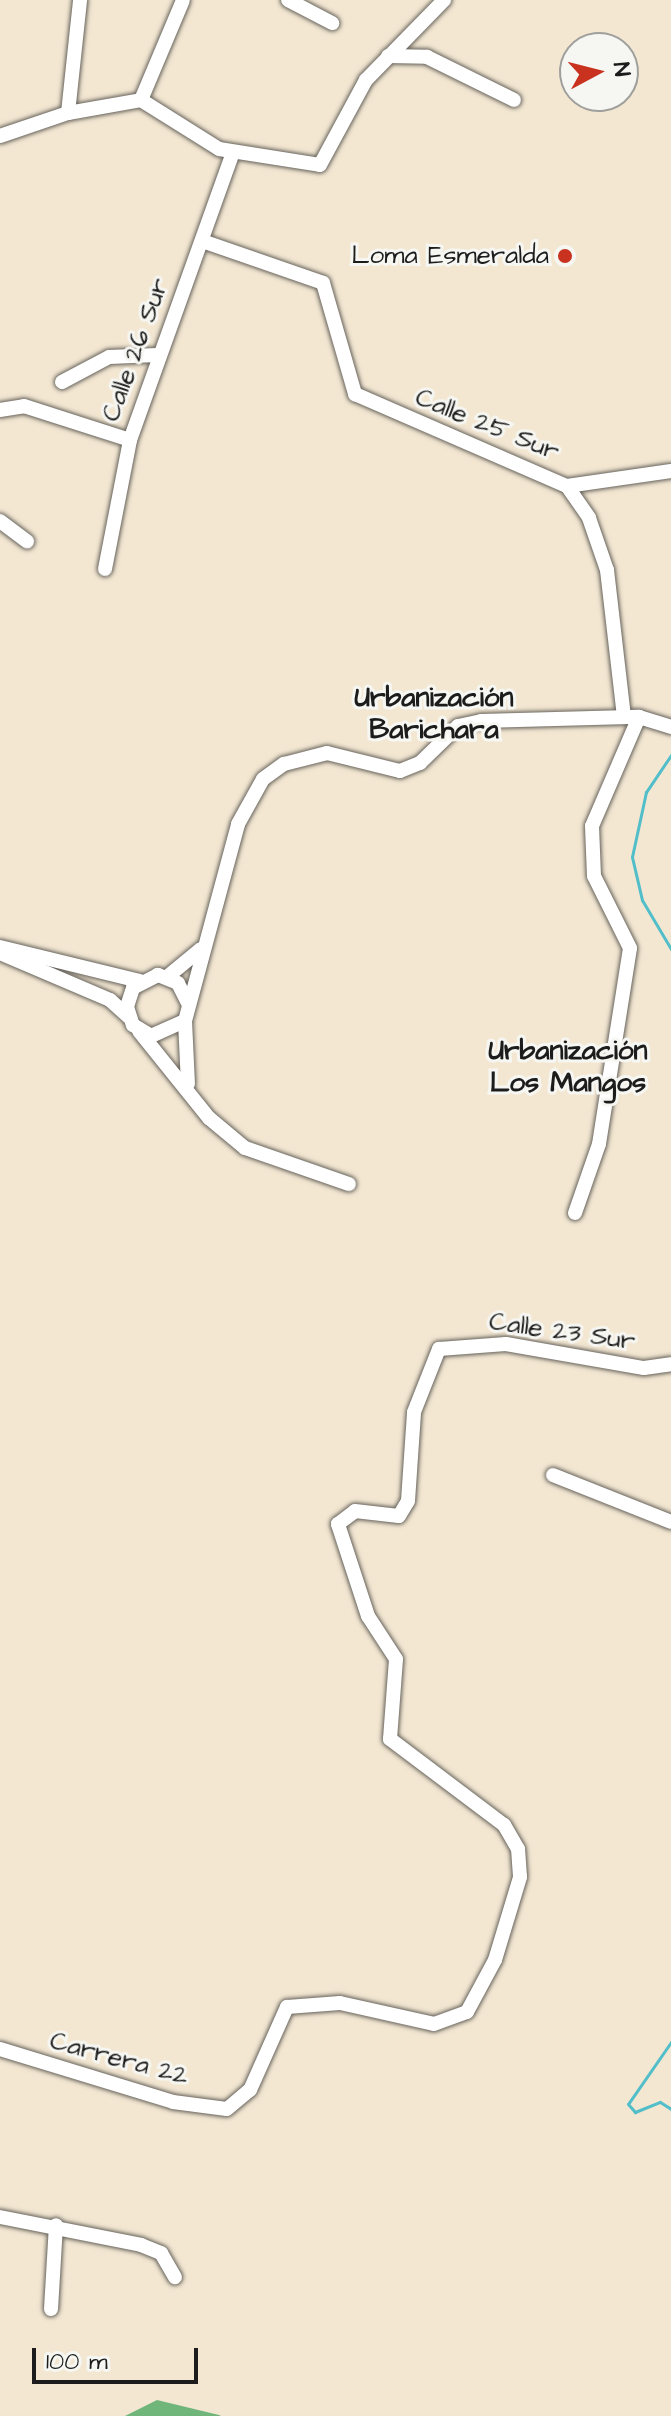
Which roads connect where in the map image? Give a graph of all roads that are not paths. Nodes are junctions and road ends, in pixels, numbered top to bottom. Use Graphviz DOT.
graph roads {
  1 [pos="80,0"];
  2 [pos="183,0"];
  3 [pos="288,0"];
  4 [pos="444,0"];
  5 [pos="332,23"];
  6 [pos="388,56"];
  7 [pos="141,100"];
  8 [pos="514,100"];
  9 [pos="68,113"];
  10 [pos="0,136"];
  11 [pos="233,153"];
  12 [pos="202,241"];
  13 [pos="157,355"];
  14 [pos="62,382"];
  15 [pos="0,410"];
  16 [pos="130,440"];
  17 [pos="671,471"];
  18 [pos="567,486"];
  19 [pos="0,521"];
  20 [pos="27,541"];
  21 [pos="105,569"];
  22 [pos="624,717"];
  23 [pos="639,717"];
  24 [pos="671,727"];
  25 [pos="201,949"];
  26 [pos="0,950"];
  27 [pos="167,977"];
  28 [pos="140,981"];
  29 [pos="188,1003"];
  30 [pos="129,1017"];
  31 [pos="185,1021"];
  32 [pos="139,1031"];
  33 [pos="188,1085"];
  34 [pos="349,1184"];
  35 [pos="575,1213"];
  36 [pos="671,1364"];
  37 [pos="553,1475"];
  38 [pos="671,1522"];
  39 [pos="0,2049"];
  40 [pos="227,2109"];
  41 [pos="0,2217"];
  42 [pos="56,2225"];
  43 [pos="175,2277"];
  44 [pos="51,2309"];
  1 -- 9 [label="street"];
  2 -- 7 [label="street"];
  3 -- 5 [label="street"];
  4 -- 6 [label="street"];
  6 -- 8 [label="street"];
  6 -- 11 [label="street"];
  7 -- 9 [label="street"];
  7 -- 11 [label="street"];
  9 -- 10 [label="street"];
  11 -- 12 [label="street, Calle 26 Sur"];
  12 -- 13 [label="street, Calle 26 Sur"];
  12 -- 18 [label="street, Calle 25 Sur"];
  13 -- 14 [label="street"];
  13 -- 16 [label="street, Calle 26 Sur"];
  15 -- 16 [label="street"];
  16 -- 21 [label="street, Calle 26 Sur"];
  17 -- 18 [label="street"];
  18 -- 22 [label="street, Calle 25 Sur"];
  19 -- 20 [label="street"];
  22 -- 23 [label="street"];
  22 -- 25 [label="street"];
  23 -- 24 [label="street"];
  23 -- 35 [label="street"];
  25 -- 27 [label="street"];
  25 -- 29 [label="street"];
  26 -- 28 [label="street"];
  26 -- 30 [label="street"];
  27 -- 28 [label="street"];
  27 -- 29 [label="street"];
  28 -- 30 [label="street"];
  29 -- 31 [label="street"];
  30 -- 32 [label="street"];
  31 -- 32 [label="street"];
  31 -- 33 [label="street"];
  32 -- 33 [label="street"];
  33 -- 34 [label="street"];
  36 -- 40 [label="street, Calle 23 Sur"];
  37 -- 38 [label="street"];
  39 -- 40 [label="street, Carrera 22"];
  41 -- 42 [label="street"];
  42 -- 43 [label="street"];
  42 -- 44 [label="street"];
}
